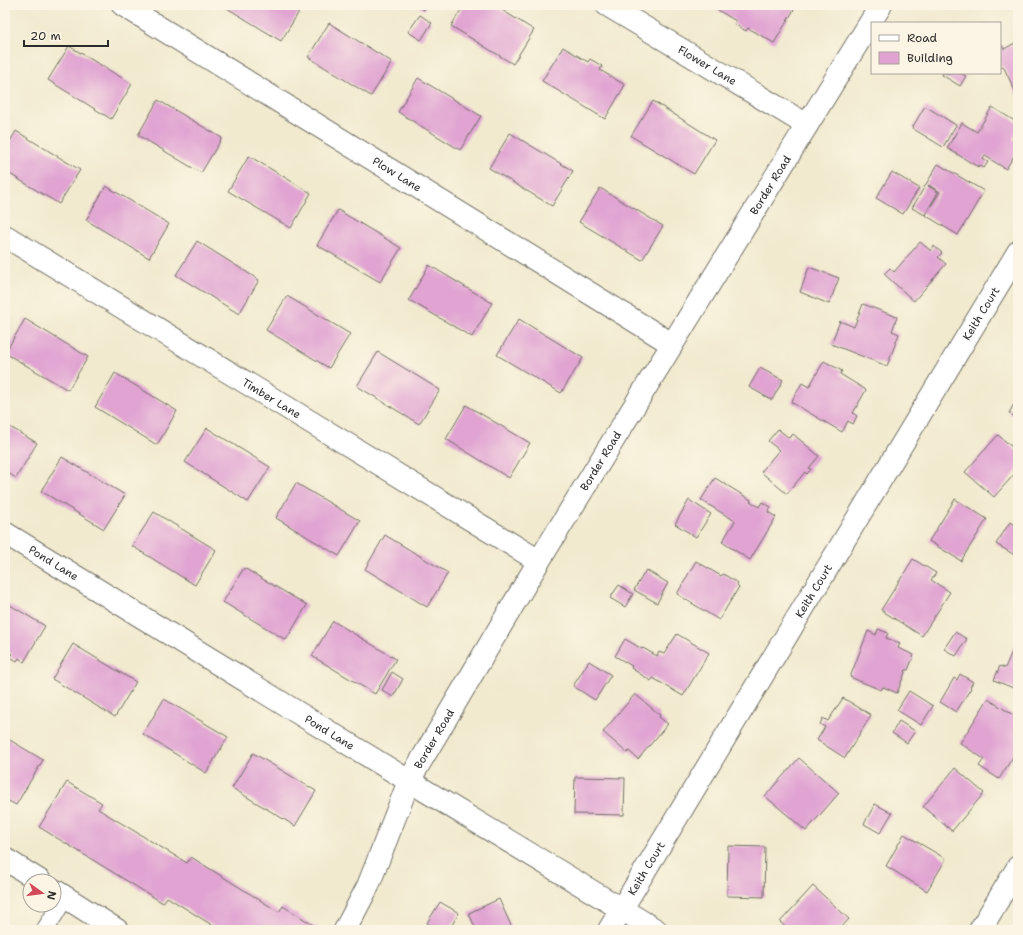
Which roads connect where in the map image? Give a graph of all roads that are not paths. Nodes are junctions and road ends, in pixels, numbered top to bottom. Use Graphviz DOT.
graph roads {
  1 [pos="123,5"];
  2 [pos="607,5"];
  3 [pos="881,5"];
  4 [pos="807,126"];
  5 [pos="5,236"];
  6 [pos="1018,252"];
  7 [pos="672,344"];
  8 [pos="5,533"];
  9 [pos="539,560"];
  10 [pos="409,781"];
  11 [pos="5,859"];
  12 [pos="1018,867"];
  13 [pos="27,873"];
  14 [pos="62,896"];
  15 [pos="621,909"];
  16 [pos="52,913"];
  17 [pos="46,930"];
  18 [pos="117,930"];
  19 [pos="346,930"];
  20 [pos="609,930"];
  21 [pos="656,930"];
  22 [pos="980,930"];
  1 -- 7 [label="street, Plow Lane"];
  2 -- 4 [label="street, Flower Lane"];
  3 -- 4 [label="street, Border Road"];
  4 -- 7 [label="street, Border Road"];
  5 -- 9 [label="street, Timber Lane"];
  6 -- 15 [label="street, Keith Court"];
  7 -- 9 [label="street, Border Road"];
  8 -- 10 [label="street, Pond Lane"];
  9 -- 10 [label="street, Border Road"];
  10 -- 15 [label="street, Pond Lane"];
  10 -- 19 [label="street, Border Road"];
  11 -- 13 [label="street"];
  12 -- 22 [label="street"];
  14 -- 18 [label="street"];
  15 -- 20 [label="street, Keith Court"];
  15 -- 21 [label="street, Pond Lane"];
  16 -- 17 [label="lane"];
}
